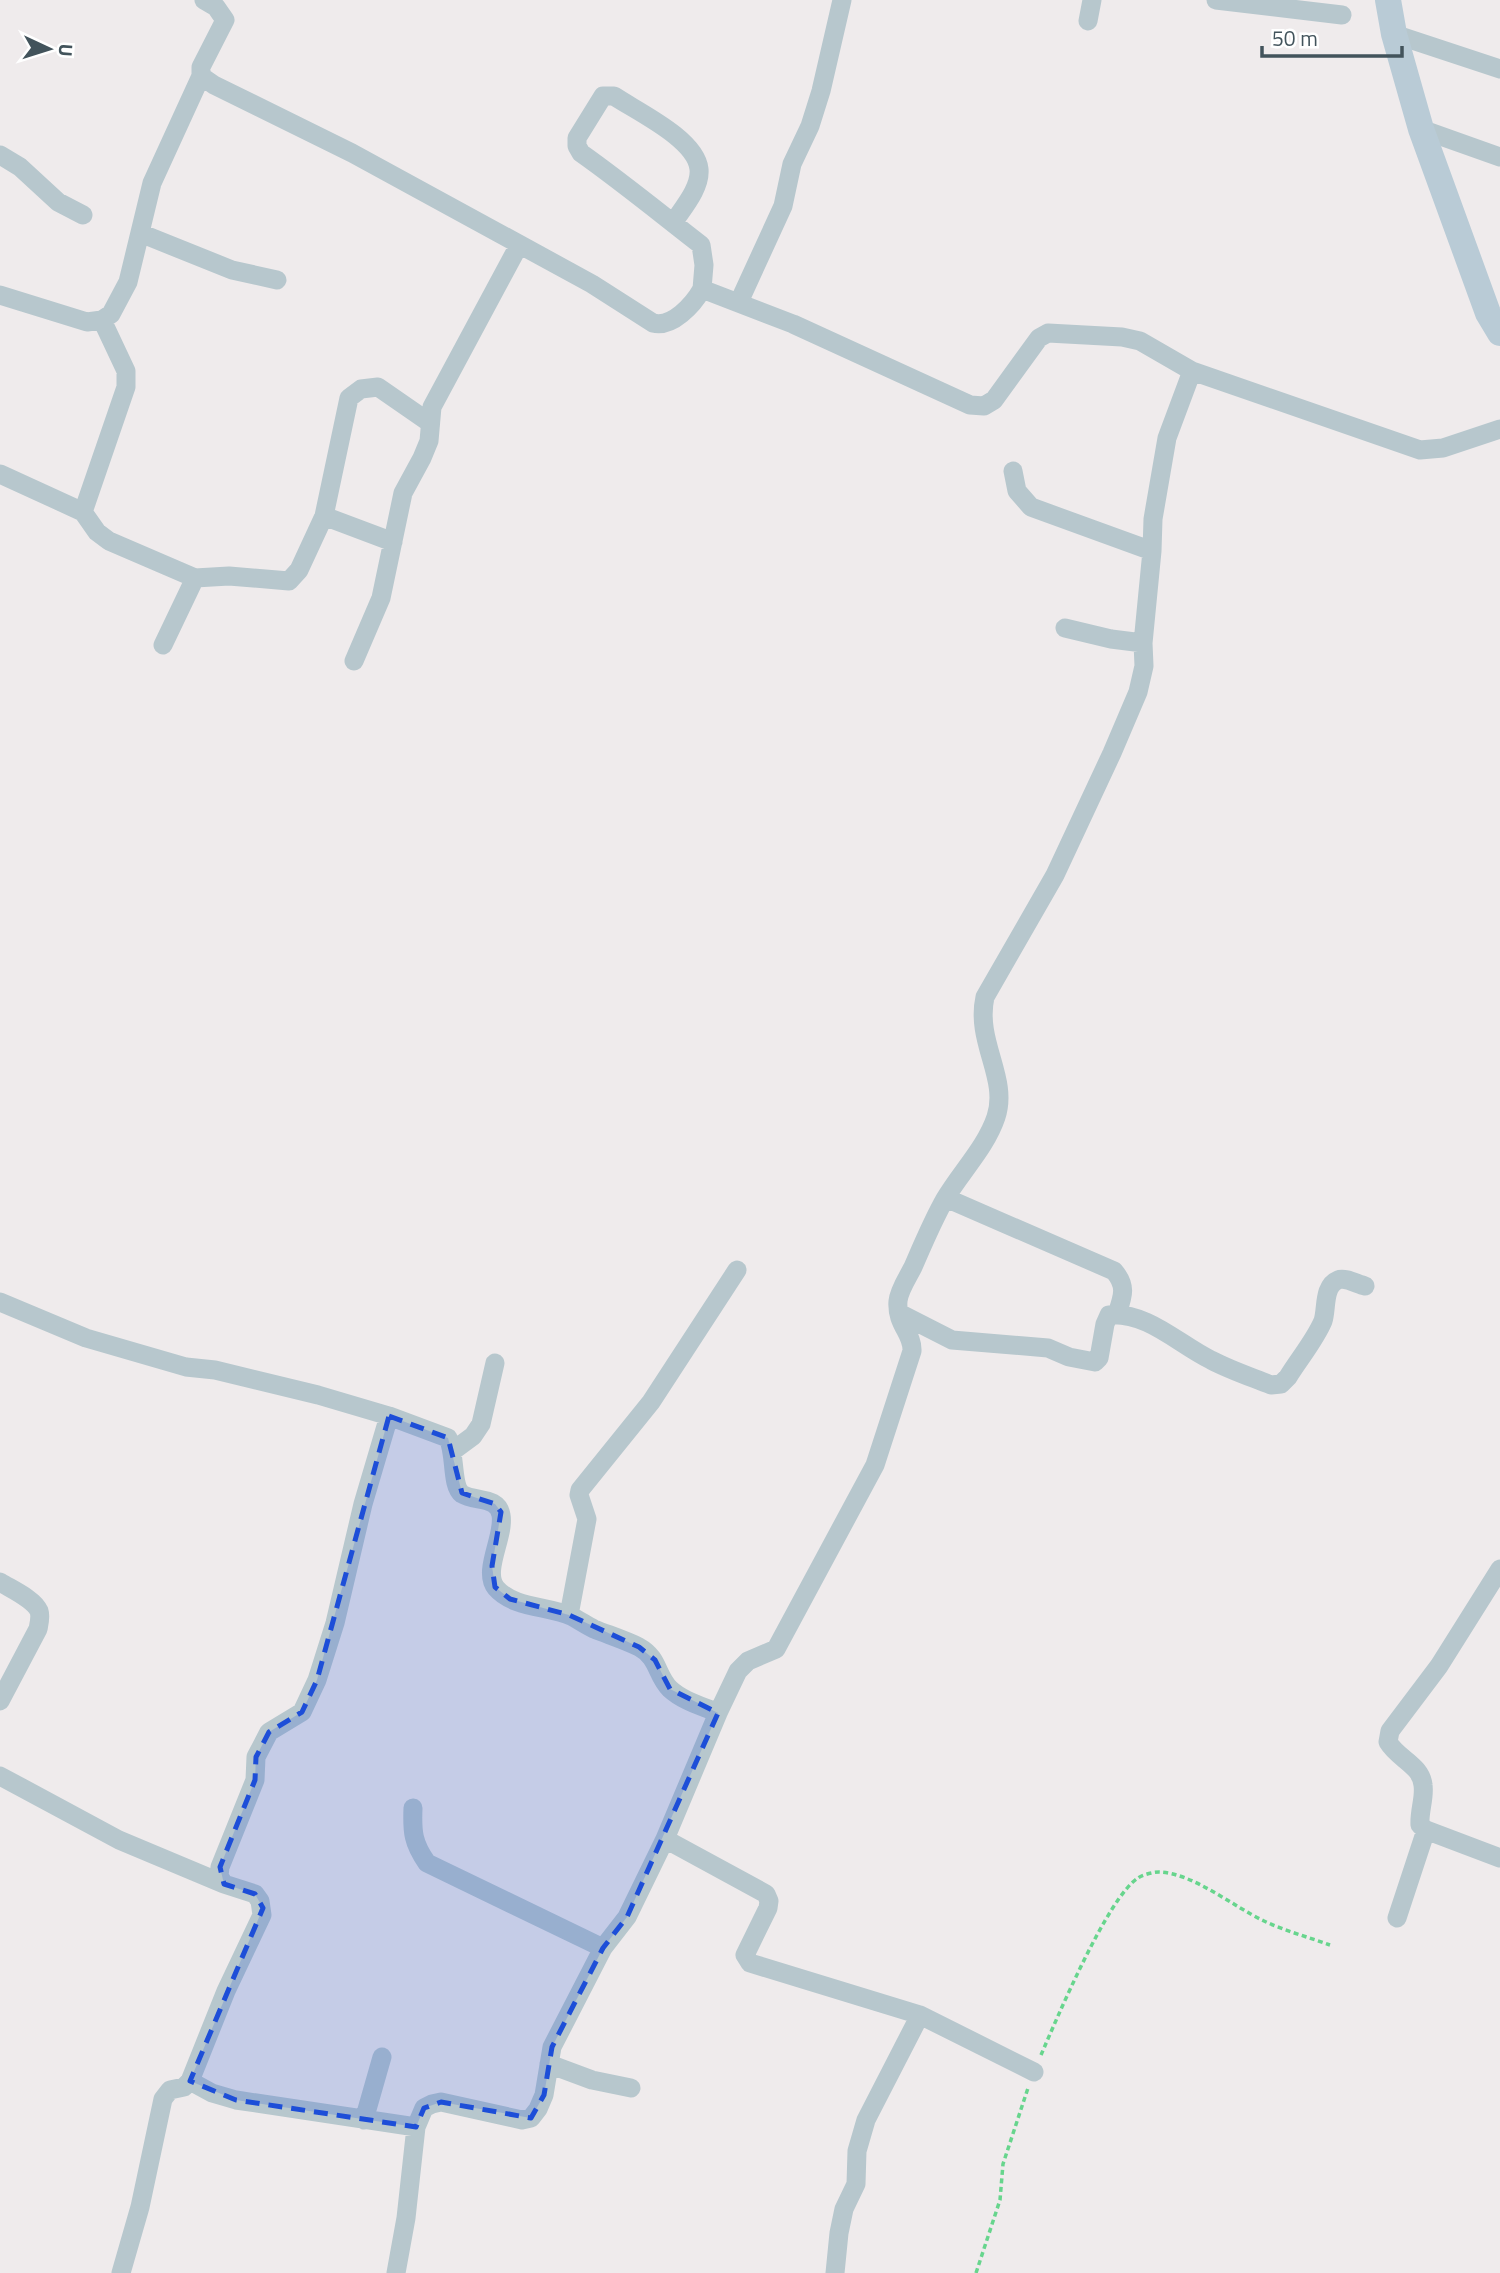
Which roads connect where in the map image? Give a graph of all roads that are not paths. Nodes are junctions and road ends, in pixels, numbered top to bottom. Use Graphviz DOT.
graph roads {
  1 [pos="204,0"];
  2 [pos="842,0"];
  3 [pos="1092,0"];
  4 [pos="1216,0"];
  5 [pos="1388,0"];
  6 [pos="1342,15"];
  7 [pos="1088,21"];
  8 [pos="1394,34"];
  9 [pos="1500,69"];
  10 [pos="201,76"];
  11 [pos="1421,130"];
  12 [pos="0,155"];
  13 [pos="1500,157"];
  14 [pos="83,215"];
  15 [pos="673,223"];
  16 [pos="140,233"];
  17 [pos="519,245"];
  18 [pos="277,280"];
  19 [pos="702,289"];
  20 [pos="0,295"];
  21 [pos="739,302"];
  22 [pos="102,320"];
  23 [pos="1500,332"];
  24 [pos="1192,371"];
  25 [pos="430,423"];
  26 [pos="1500,429"];
  27 [pos="1013,471"];
  28 [pos="0,474"];
  29 [pos="83,512"];
  30 [pos="324,516"];
  31 [pos="393,542"];
  32 [pos="1152,551"];
  33 [pos="195,578"];
  34 [pos="1065,628"];
  35 [pos="1143,642"];
  36 [pos="163,645"];
  37 [pos="354,661"];
  38 [pos="946,1198"];
  39 [pos="737,1270"];
  40 [pos="1365,1286"];
  41 [pos="0,1302"];
  42 [pos="899,1313"];
  43 [pos="1117,1314"];
  44 [pos="495,1363"];
  45 [pos="389,1416"];
  46 [pos="454,1450"];
  47 [pos="1500,1569"];
  48 [pos="0,1582"];
  49 [pos="569,1615"];
  50 [pos="0,1701"];
  51 [pos="718,1713"];
  52 [pos="0,1776"];
  53 [pos="413,1808"];
  54 [pos="1426,1830"];
  55 [pos="665,1839"];
  56 [pos="1500,1858"];
  57 [pos="224,1884"];
  58 [pos="1397,1918"];
  59 [pos="603,1948"];
  60 [pos="920,2015"];
  61 [pos="382,2057"];
  62 [pos="549,2064"];
  63 [pos="1034,2072"];
  64 [pos="190,2081"];
  65 [pos="631,2088"];
  66 [pos="364,2120"];
  67 [pos="416,2127"];
  68 [pos="121,2273"];
  69 [pos="396,2273"];
  70 [pos="835,2273"];
  1 -- 10 [label="street"];
  2 -- 21 [label="street"];
  3 -- 7 [label="street"];
  4 -- 6 [label="street"];
  5 -- 8 [label="street"];
  8 -- 9 [label="street"];
  8 -- 11 [label="street"];
  10 -- 16 [label="street"];
  10 -- 17 [label="street"];
  11 -- 13 [label="street"];
  11 -- 23 [label="street"];
  12 -- 14 [label="street"];
  15 -- 15 [label="street"];
  15 -- 19 [label="street"];
  16 -- 18 [label="street"];
  16 -- 22 [label="street"];
  17 -- 19 [label="street"];
  17 -- 25 [label="street"];
  19 -- 21 [label="street"];
  20 -- 22 [label="street"];
  21 -- 24 [label="street"];
  22 -- 29 [label="street"];
  24 -- 26 [label="street"];
  24 -- 32 [label="street"];
  25 -- 30 [label="street"];
  25 -- 31 [label="street"];
  27 -- 32 [label="street"];
  28 -- 29 [label="street"];
  29 -- 33 [label="street"];
  30 -- 31 [label="street"];
  30 -- 33 [label="street"];
  31 -- 37 [label="street"];
  32 -- 35 [label="street"];
  33 -- 36 [label="street"];
  34 -- 35 [label="street"];
  35 -- 38 [label="street"];
  38 -- 42 [label="street"];
  38 -- 43 [label="street"];
  39 -- 49 [label="street"];
  40 -- 43 [label="street"];
  41 -- 45 [label="street"];
  42 -- 43 [label="street"];
  42 -- 51 [label="street"];
  44 -- 46 [label="street"];
  45 -- 46 [label="street"];
  45 -- 57 [label="street"];
  46 -- 49 [label="street"];
  47 -- 54 [label="street"];
  48 -- 50 [label="street"];
  49 -- 51 [label="street"];
  51 -- 55 [label="street"];
  52 -- 57 [label="street"];
  53 -- 59 [label="street"];
  54 -- 56 [label="street"];
  54 -- 58 [label="street"];
  55 -- 59 [label="street"];
  55 -- 60 [label="street"];
  57 -- 64 [label="street"];
  59 -- 62 [label="street"];
  60 -- 63 [label="street"];
  60 -- 70 [label="street"];
  61 -- 66 [label="street"];
  62 -- 65 [label="street"];
  62 -- 67 [label="street"];
  64 -- 66 [label="street"];
  64 -- 68 [label="street"];
  66 -- 67 [label="street"];
  67 -- 69 [label="street"];
}
